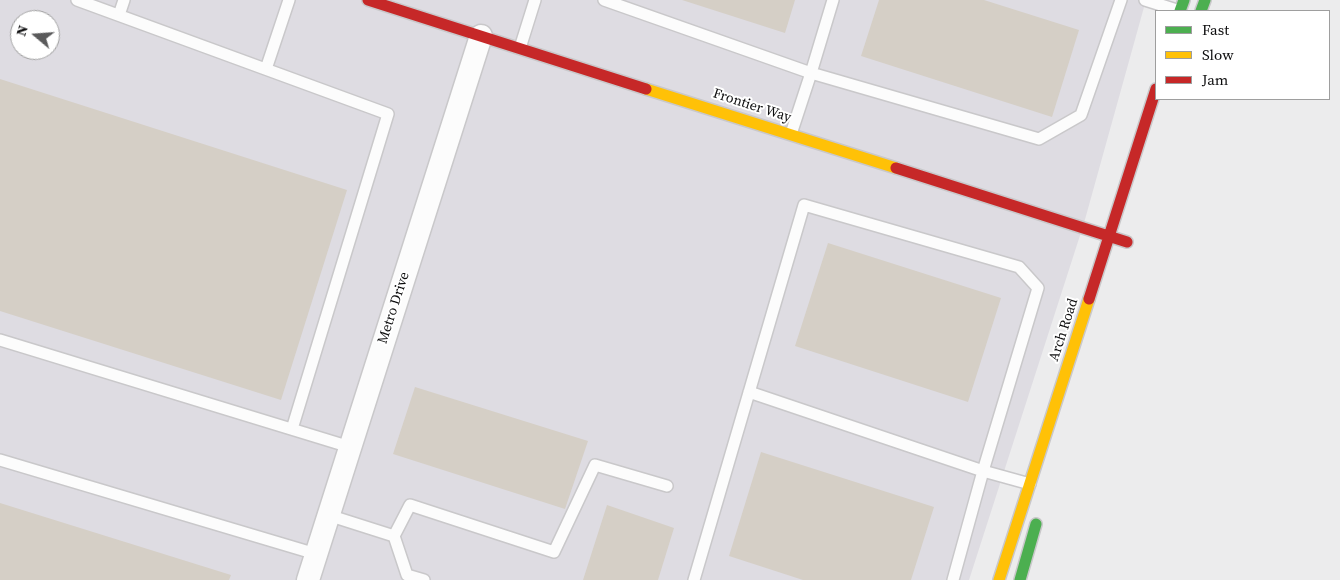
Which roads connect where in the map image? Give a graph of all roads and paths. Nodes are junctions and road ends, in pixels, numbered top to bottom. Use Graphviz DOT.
graph roads {
  1 [pos="78,0"];
  2 [pos="124,0"];
  3 [pos="289,0"];
  4 [pos="368,0"];
  5 [pos="535,0"];
  6 [pos="604,0"];
  7 [pos="833,0"];
  8 [pos="1122,0"];
  9 [pos="1145,0"];
  10 [pos="1177,10"];
  11 [pos="119,15"];
  12 [pos="481,36"];
  13 [pos="520,48"];
  14 [pos="266,69"];
  15 [pos="811,73"];
  16 [pos="1155,92"];
  17 [pos="791,134"];
  18 [pos="1111,236"];
  19 [pos="1127,242"];
  20 [pos="0,340"];
  21 [pos="749,392"];
  22 [pos="292,429"];
  23 [pos="350,447"];
  24 [pos="0,460"];
  25 [pos="983,470"];
  26 [pos="1030,484"];
  27 [pos="667,486"];
  28 [pos="1040,509"];
  29 [pos="328,514"];
  30 [pos="394,536"];
  31 [pos="316,554"];
  32 [pos="308,580"];
  33 [pos="424,580"];
  34 [pos="694,580"];
  35 [pos="953,580"];
  36 [pos="1000,580"];
  37 [pos="1020,580"];
  1 -- 11 [label="lane"];
  2 -- 11 [label="lane"];
  3 -- 14 [label="lane"];
  4 -- 12 [label="street, Frontier Way"];
  5 -- 13 [label="lane"];
  6 -- 15 [label="lane"];
  7 -- 15 [label="lane"];
  8 -- 15 [label="lane"];
  9 -- 10 [label="lane"];
  11 -- 14 [label="lane"];
  12 -- 13 [label="street, Frontier Way"];
  12 -- 23 [label="street, Metro Drive"];
  13 -- 17 [label="street, Frontier Way"];
  14 -- 22 [label="lane"];
  15 -- 17 [label="lane"];
  16 -- 18 [label="street, Arch Road"];
  17 -- 18 [label="street, Frontier Way"];
  18 -- 19 [label="street, Frontier Way"];
  18 -- 26 [label="street, Arch Road"];
  20 -- 22 [label="lane"];
  21 -- 25 [label="lane"];
  21 -- 25 [label="lane"];
  21 -- 34 [label="lane"];
  22 -- 23 [label="lane"];
  23 -- 29 [label="street, Metro Drive"];
  24 -- 31 [label="lane"];
  25 -- 26 [label="lane"];
  25 -- 35 [label="lane"];
  26 -- 36 [label="street, Arch Road"];
  27 -- 30 [label="lane"];
  28 -- 37 [label="street"];
  29 -- 30 [label="lane"];
  29 -- 31 [label="street, Metro Drive"];
  30 -- 33 [label="lane"];
  31 -- 32 [label="street, Metro Drive"];
}
